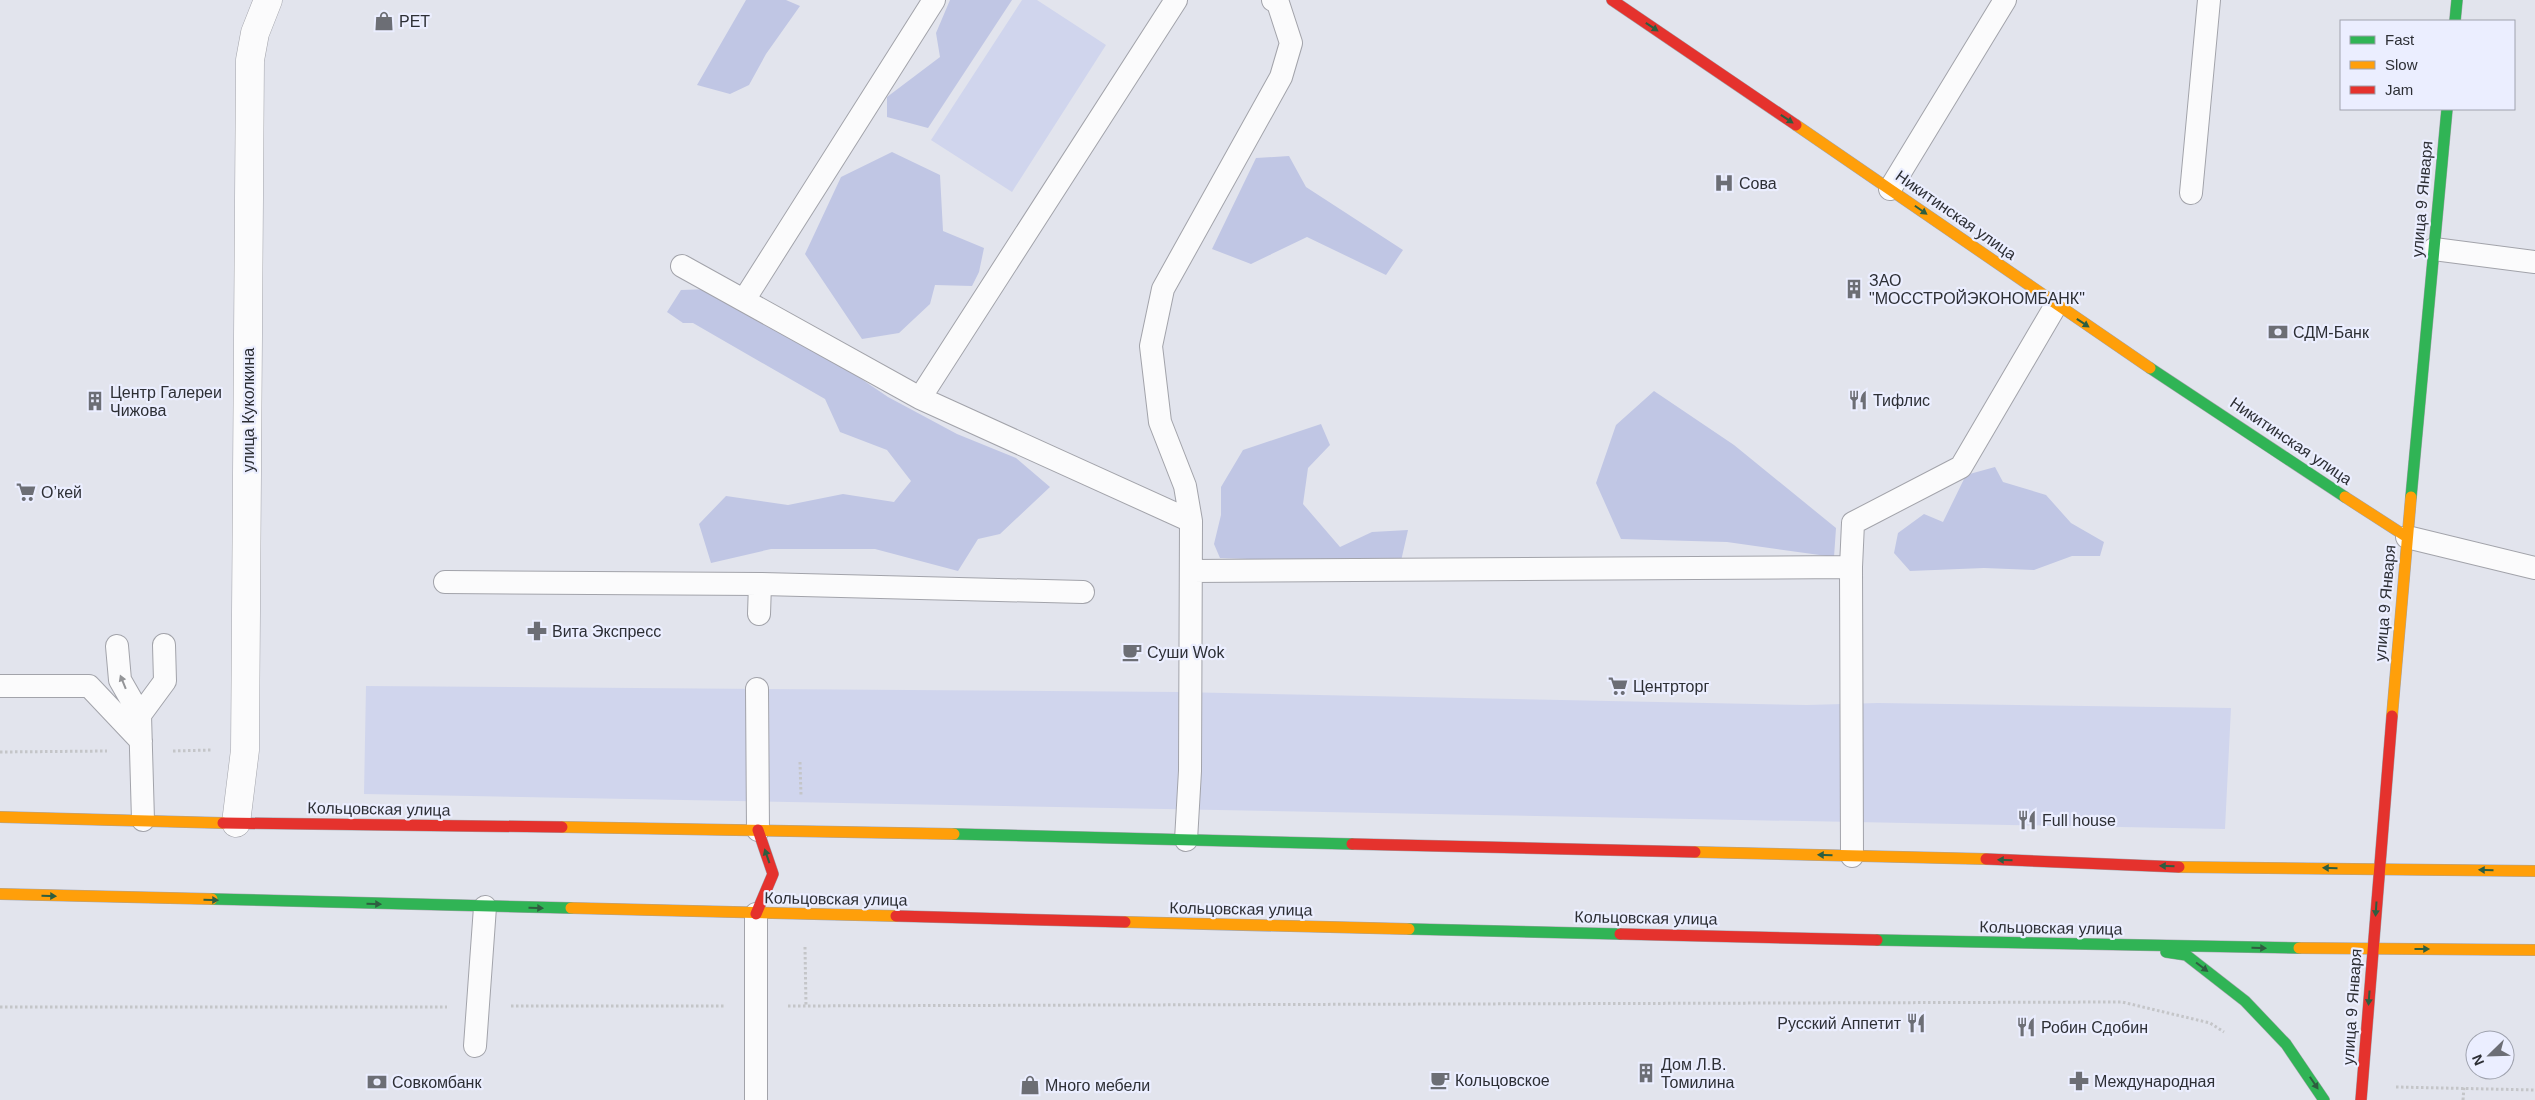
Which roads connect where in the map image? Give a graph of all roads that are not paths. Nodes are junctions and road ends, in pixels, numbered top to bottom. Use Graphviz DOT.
graph roads {
  1 [pos="268,0"];
  2 [pos="934,0"];
  3 [pos="1176,0"];
  4 [pos="1273,0"];
  5 [pos="1612,0"];
  6 [pos="2005,0"];
  7 [pos="2209,0"];
  8 [pos="2457,0"];
  9 [pos="2455,20"];
  10 [pos="2446,110"];
  11 [pos="1890,189"];
  12 [pos="2191,192"];
  13 [pos="2434,249"];
  14 [pos="2535,262"];
  15 [pos="682,266"];
  16 [pos="744,300"];
  17 [pos="2056,305"];
  18 [pos="920,398"];
  19 [pos="1191,521"];
  20 [pos="2407,537"];
  21 [pos="1851,567"];
  22 [pos="2535,568"];
  23 [pos="1191,571"];
  24 [pos="445,582"];
  25 [pos="760,584"];
  26 [pos="1083,592"];
  27 [pos="759,614"];
  28 [pos="164,645"];
  29 [pos="117,646"];
  30 [pos="0,686"];
  31 [pos="757,689"];
  32 [pos="140,715"];
  33 [pos="141,741"];
  34 [pos="0,818"];
  35 [pos="143,820"];
  36 [pos="236,823"];
  37 [pos="758,830"];
  38 [pos="1186,840"];
  39 [pos="1852,856"];
  40 [pos="2378,869"];
  41 [pos="2535,871"];
  42 [pos="0,894"];
  43 [pos="485,907"];
  44 [pos="756,914"];
  45 [pos="2123,946"];
  46 [pos="2373,949"];
  47 [pos="2535,950"];
  48 [pos="475,1046"];
  49 [pos="756,1100"];
  50 [pos="2324,1100"];
  51 [pos="2361,1100"];
  1 -- 36 [label="street, улица Куколкина"];
  2 -- 16 [label="lane"];
  3 -- 18 [label="lane"];
  4 -- 19 [label="lane"];
  5 -- 11 [label="main road, Никитинская улица, one-way"];
  6 -- 11 [label="lane"];
  7 -- 12 [label="lane"];
  8 -- 9 [label="main road"];
  10 -- 13 [label="main road, улица 9 Января"];
  11 -- 17 [label="main road, Никитинская улица, one-way"];
  13 -- 14 [label="lane"];
  13 -- 20 [label="main road, улица 9 Января"];
  15 -- 16 [label="lane"];
  16 -- 18 [label="lane"];
  17 -- 20 [label="main road, Никитинская улица, one-way"];
  17 -- 21 [label="lane"];
  18 -- 19 [label="lane"];
  19 -- 23 [label="lane"];
  20 -- 22 [label="lane"];
  20 -- 40 [label="main road, улица 9 Января"];
  21 -- 23 [label="lane"];
  21 -- 39 [label="lane"];
  23 -- 38 [label="lane"];
  24 -- 25 [label="lane"];
  25 -- 26 [label="lane"];
  25 -- 27 [label="lane"];
  28 -- 32 [label="lane"];
  32 -- 29 [label="lane, one-way"];
  30 -- 33 [label="lane"];
  31 -- 37 [label="lane"];
  32 -- 33 [label="lane"];
  33 -- 35 [label="lane"];
  34 -- 35 [label="main road, Кольцовская улица"];
  35 -- 36 [label="main road, Кольцовская улица"];
  36 -- 37 [label="main road, Кольцовская улица"];
  37 -- 38 [label="main road, Кольцовская улица"];
  44 -- 37 [label="main road, Кольцовская улица, one-way"];
  39 -- 38 [label="main road, Кольцовская улица, one-way"];
  40 -- 39 [label="main road, Кольцовская улица, one-way"];
  41 -- 40 [label="main road, Кольцовская улица, one-way"];
  40 -- 46 [label="main road, улица 9 Января, one-way"];
  42 -- 43 [label="main road, Кольцовская улица, one-way"];
  43 -- 44 [label="main road, Кольцовская улица, one-way"];
  43 -- 48 [label="lane"];
  44 -- 45 [label="main road, Кольцовская улица"];
  44 -- 49 [label="lane"];
  45 -- 46 [label="main road, Кольцовская улица, one-way"];
  45 -- 50 [label="main road, one-way"];
  46 -- 47 [label="main road, Кольцовская улица, one-way"];
  46 -- 51 [label="main road, улица 9 Января, one-way"];
}
